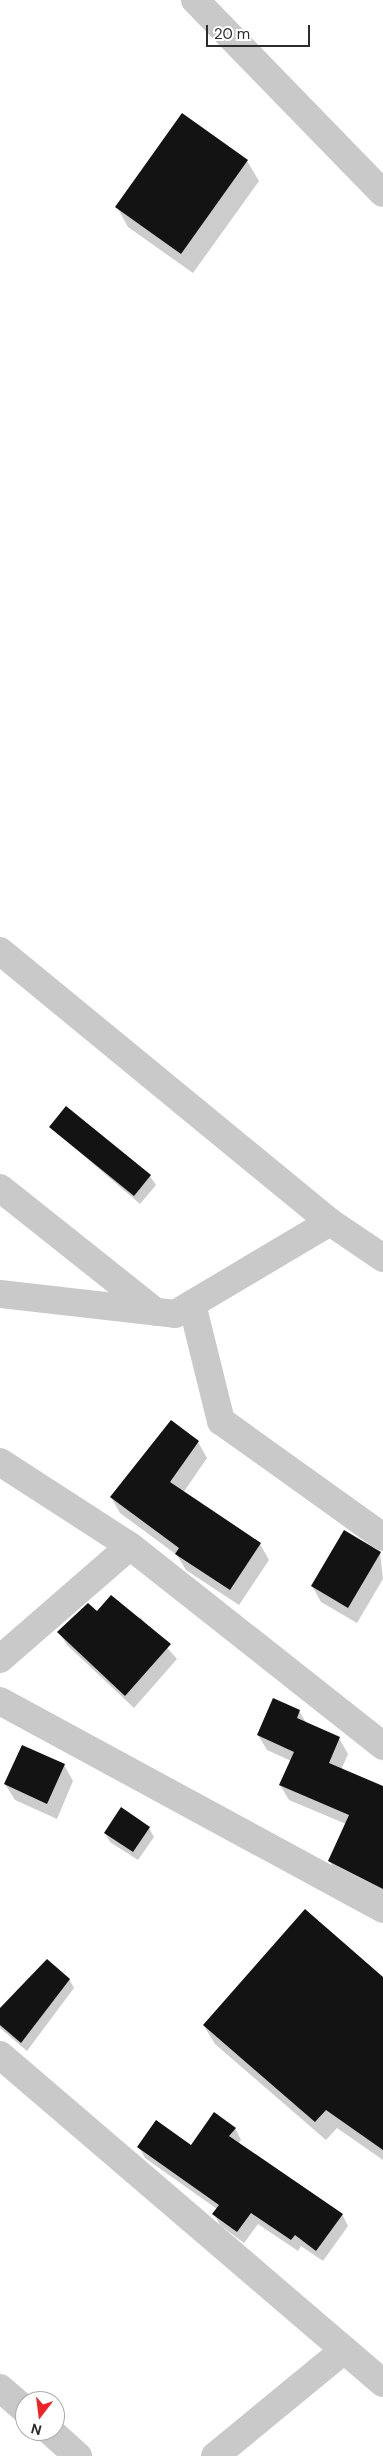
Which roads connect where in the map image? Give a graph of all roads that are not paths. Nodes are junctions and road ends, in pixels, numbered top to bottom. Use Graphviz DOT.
graph roads {
  1 [pos="195,0"];
  2 [pos="383,193"];
  3 [pos="0,951"];
  4 [pos="0,1188"];
  5 [pos="330,1222"];
  6 [pos="383,1258"];
  7 [pos="0,1294"];
  8 [pos="192,1304"];
  9 [pos="156,1312"];
  10 [pos="0,1462"];
  11 [pos="383,1537"];
  12 [pos="130,1546"];
  13 [pos="0,1659"];
  14 [pos="0,1701"];
  15 [pos="383,1746"];
  16 [pos="383,1909"];
  17 [pos="0,2055"];
  18 [pos="344,2350"];
  19 [pos="383,2383"];
  20 [pos="0,2388"];
  21 [pos="15,2401"];
  22 [pos="61,2441"];
  23 [pos="78,2456"];
  24 [pos="215,2456"];
  1 -- 2 [label="street"];
  3 -- 5 [label="street"];
  4 -- 9 [label="street"];
  5 -- 6 [label="street"];
  5 -- 8 [label="street"];
  7 -- 9 [label="street"];
  8 -- 9 [label="street"];
  8 -- 11 [label="street"];
  10 -- 12 [label="street"];
  12 -- 13 [label="street"];
  12 -- 15 [label="street"];
  14 -- 16 [label="street"];
  17 -- 18 [label="street"];
  18 -- 19 [label="street"];
  18 -- 24 [label="street"];
  20 -- 21 [label="street"];
  22 -- 23 [label="street"];
}
